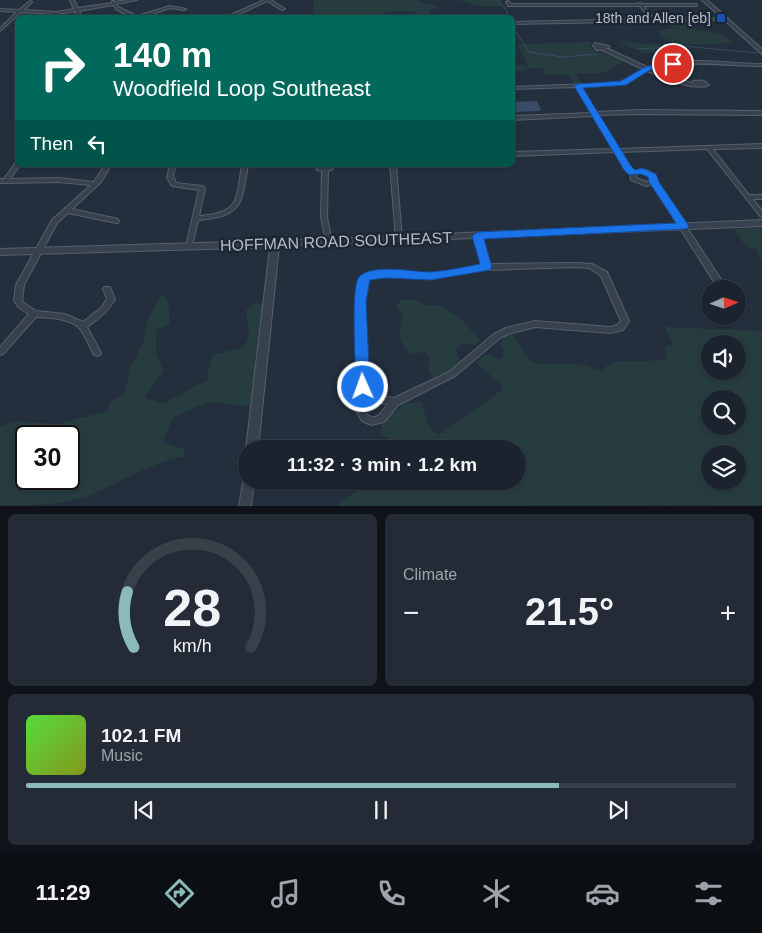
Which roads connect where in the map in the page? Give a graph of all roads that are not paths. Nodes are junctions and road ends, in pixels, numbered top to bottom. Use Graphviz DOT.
graph roads {
  1 [pos="72,0"];
  2 [pos="135,0"];
  3 [pos="267,0"];
  4 [pos="704,0"];
  5 [pos="30,2"];
  6 [pos="114,2"];
  7 [pos="508,2"];
  8 [pos="640,4"];
  9 [pos="696,5"];
  10 [pos="571,6"];
  11 [pos="184,9"];
  12 [pos="284,9"];
  13 [pos="0,10"];
  14 [pos="77,10"];
  15 [pos="22,11"];
  16 [pos="575,12"];
  17 [pos="18,15"];
  18 [pos="77,15"];
  19 [pos="133,15"];
  20 [pos="143,15"];
  21 [pos="233,15"];
  22 [pos="15,17"];
  23 [pos="725,19"];
  24 [pos="653,20"];
  25 [pos="515,23"];
  26 [pos="1,30"];
  27 [pos="604,49"];
  28 [pos="762,52"];
  29 [pos="762,65"];
  30 [pos="647,68"];
  31 [pos="696,85"];
  32 [pos="578,86"];
  33 [pos="515,88"];
  34 [pos="762,112"];
  35 [pos="594,113"];
  36 [pos="515,118"];
  37 [pos="762,146"];
  38 [pos="708,147"];
  39 [pos="617,151"];
  40 [pos="515,154"];
  41 [pos="15,167"];
  42 [pos="107,167"];
  43 [pos="172,167"];
  44 [pos="245,167"];
  45 [pos="320,167"];
  46 [pos="331,167"];
  47 [pos="393,167"];
  48 [pos="325,170"];
  49 [pos="633,173"];
  50 [pos="3,181"];
  51 [pos="654,182"];
  52 [pos="96,184"];
  53 [pos="749,197"];
  54 [pos="762,197"];
  55 [pos="66,210"];
  56 [pos="762,214"];
  57 [pos="195,218"];
  58 [pos="116,220"];
  59 [pos="762,223"];
  60 [pos="684,226"];
  61 [pos="478,236"];
  62 [pos="399,239"];
  63 [pos="329,242"];
  64 [pos="275,244"];
  65 [pos="189,246"];
  66 [pos="38,251"];
  67 [pos="0,252"];
  68 [pos="486,267"];
  69 [pos="718,280"];
  70 [pos="107,289"];
  71 [pos="34,314"];
  72 [pos="83,326"];
  73 [pos="0,352"];
  74 [pos="97,353"];
  75 [pos="366,393"];
  76 [pos="395,402"];
  77 [pos="253,440"];
  78 [pos="247,490"];
  79 [pos="245,506"];
  1 -- 14 [label="street"];
  2 -- 6 [label="street"];
  3 -- 12 [label="street"];
  3 -- 21 [label="street"];
  4 -- 23 [label="street"];
  5 -- 15 [label="street"];
  6 -- 14 [label="street"];
  6 -- 19 [label="street"];
  7 -- 10 [label="street"];
  8 -- 9 [label="street"];
  8 -- 10 [label="street"];
  8 -- 24 [label="street"];
  10 -- 16 [label="street"];
  11 -- 20 [label="street"];
  13 -- 15 [label="street"];
  14 -- 15 [label="street"];
  14 -- 18 [label="street"];
  15 -- 17 [label="street"];
  22 -- 26 [label="street"];
  23 -- 24 [label="street"];
  23 -- 28 [label="street"];
  24 -- 25 [label="street"];
  27 -- 30 [label="street"];
  29 -- 30 [label="street"];
  30 -- 31 [label="street"];
  30 -- 32 [label="street"];
  32 -- 33 [label="street"];
  32 -- 35 [label="street"];
  34 -- 35 [label="street"];
  35 -- 36 [label="street"];
  35 -- 39 [label="street"];
  37 -- 38 [label="street"];
  38 -- 39 [label="street"];
  38 -- 53 [label="street"];
  39 -- 40 [label="street"];
  39 -- 49 [label="street"];
  41 -- 50 [label="street"];
  42 -- 52 [label="street"];
  43 -- 57 [label="street"];
  44 -- 57 [label="street"];
  45 -- 48 [label="street"];
  46 -- 48 [label="street"];
  47 -- 62 [label="street"];
  48 -- 63 [label="street"];
  49 -- 51 [label="street"];
  49 -- 51 [label="street"];
  50 -- 52 [label="street"];
  51 -- 60 [label="street"];
  52 -- 55 [label="street"];
  53 -- 54 [label="street"];
  53 -- 56 [label="street"];
  55 -- 58 [label="street"];
  55 -- 66 [label="street"];
  57 -- 65 [label="street"];
  59 -- 60 [label="street, HOFFMAN ROAD SOUTHEAST"];
  60 -- 61 [label="street, HOFFMAN ROAD SOUTHEAST"];
  60 -- 69 [label="street"];
  61 -- 62 [label="street, HOFFMAN ROAD SOUTHEAST"];
  61 -- 68 [label="street"];
  62 -- 63 [label="street, HOFFMAN ROAD SOUTHEAST"];
  63 -- 64 [label="street, HOFFMAN ROAD SOUTHEAST"];
  64 -- 65 [label="street, HOFFMAN ROAD SOUTHEAST"];
  64 -- 77 [label="street"];
  65 -- 66 [label="street, HOFFMAN ROAD SOUTHEAST"];
  66 -- 67 [label="street, HOFFMAN ROAD SOUTHEAST"];
  66 -- 71 [label="street"];
  68 -- 75 [label="street"];
  68 -- 76 [label="street"];
  70 -- 72 [label="street"];
  71 -- 72 [label="street"];
  71 -- 73 [label="street"];
  72 -- 74 [label="street"];
  75 -- 76 [label="street"];
  75 -- 76 [label="street"];
  78 -- 79 [label="street"];
}
